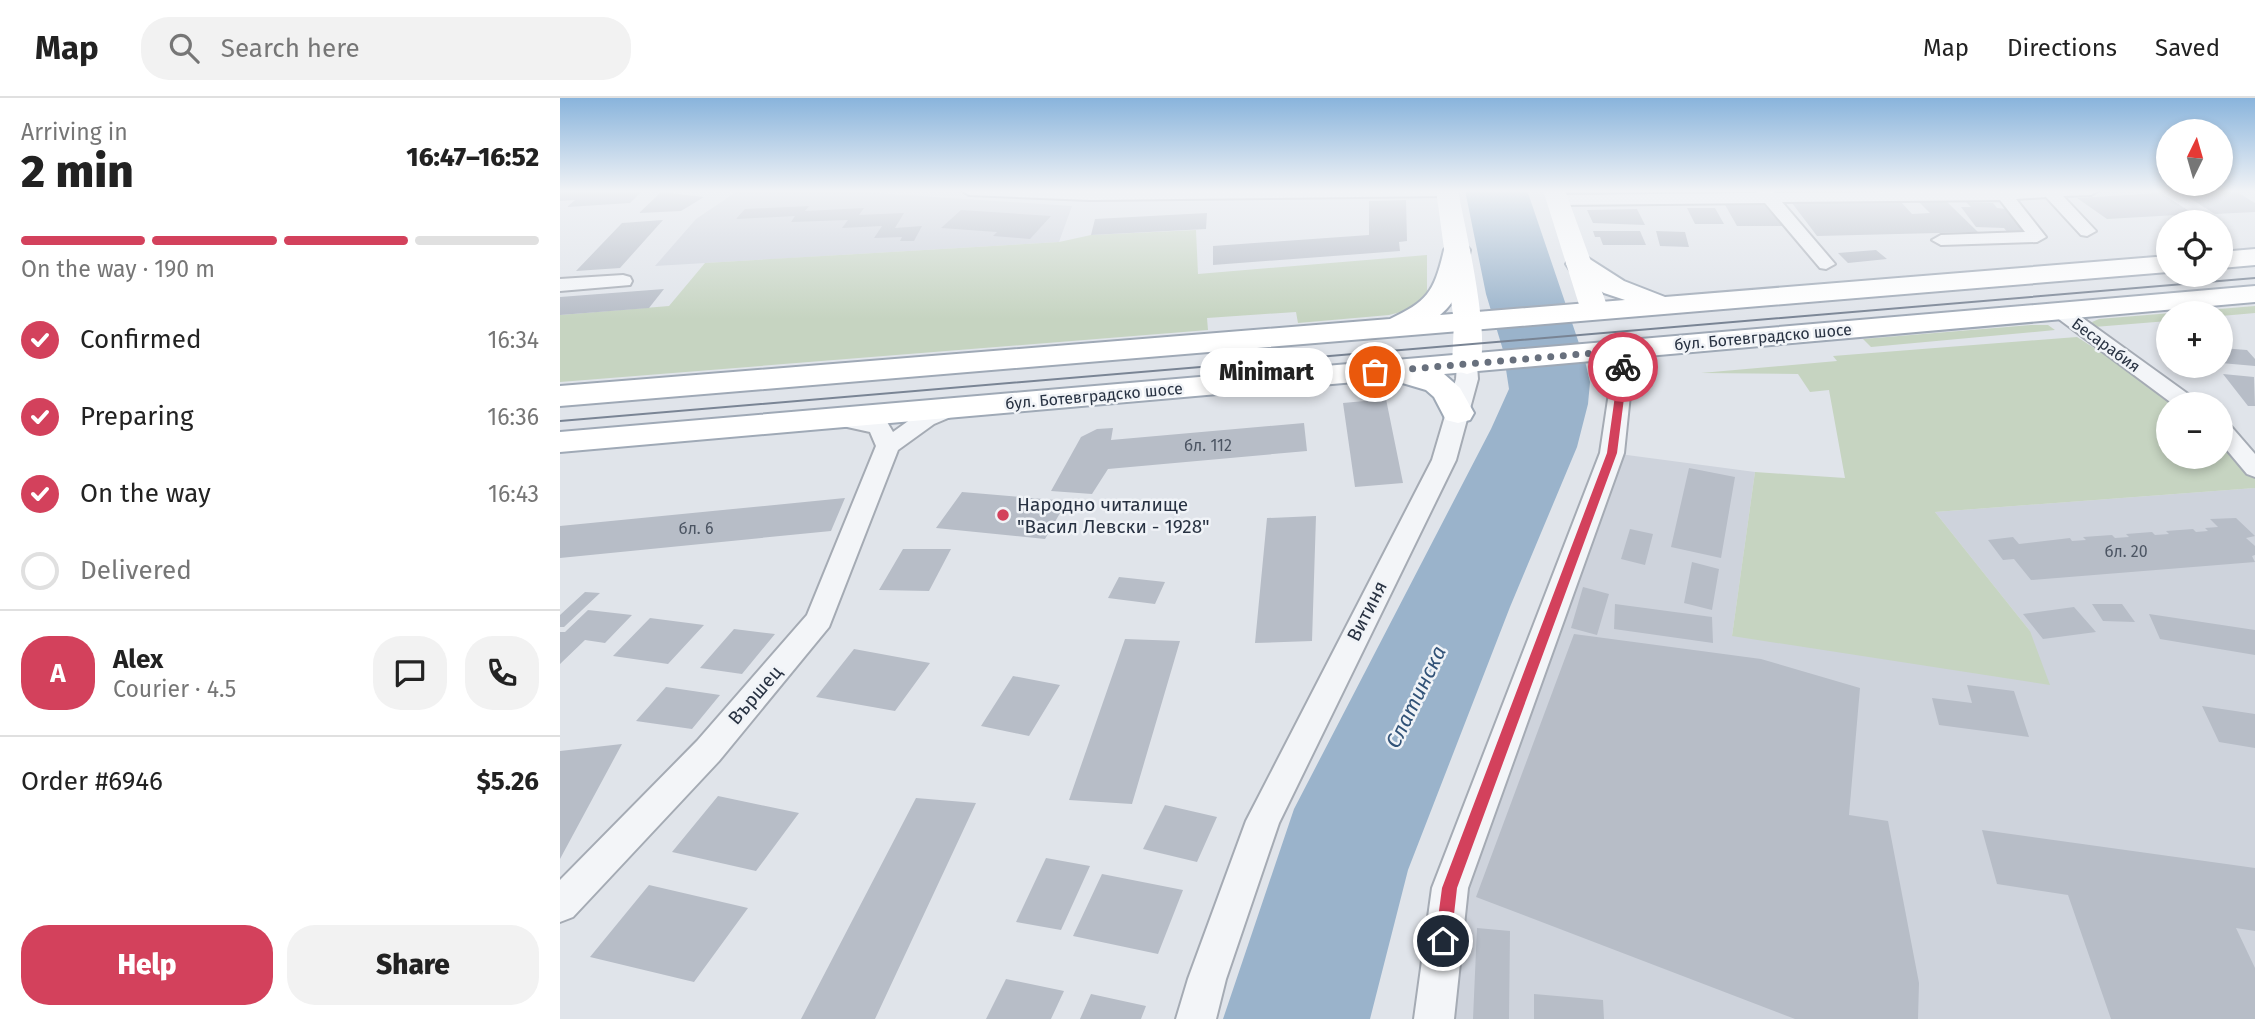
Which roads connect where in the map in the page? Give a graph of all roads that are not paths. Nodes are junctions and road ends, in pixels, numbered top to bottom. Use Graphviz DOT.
graph roads {
  1 [pos="1454,233"];
  2 [pos="1569,233"];
  3 [pos="1799,233"];
  4 [pos="2034,233"];
  5 [pos="1941,240"];
  6 [pos="1457,250"];
  7 [pos="2255,257"];
  8 [pos="2233,259"];
  9 [pos="1579,264"];
  10 [pos="1826,264"];
  11 [pos="2156,265"];
  12 [pos="624,281"];
  13 [pos="560,285"];
  14 [pos="2255,294"];
  15 [pos="1666,305"];
  16 [pos="2059,310"];
  17 [pos="1595,311"];
  18 [pos="1468,322"];
  19 [pos="1392,328"];
  20 [pos="1617,351"];
  21 [pos="1467,365"];
  22 [pos="1375,372"];
  23 [pos="2171,392"];
  24 [pos="560,397"];
  25 [pos="952,408"];
  26 [pos="1458,413"];
  27 [pos="837,418"];
  28 [pos="2233,431"];
  29 [pos="2255,432"];
  30 [pos="560,442"];
  31 [pos="2233,442"];
  32 [pos="888,446"];
  33 [pos="2255,469"];
  34 [pos="560,905"];
  35 [pos="1196,1019"];
  36 [pos="1434,1019"];
  1 -- 6 [label="street, Витиня"];
  2 -- 9 [label="street"];
  3 -- 10 [label="street"];
  4 -- 5 [label="street"];
  6 -- 18 [label="street, Витиня"];
  6 -- 19 [label="main road"];
  7 -- 8 [label="main road"];
  9 -- 15 [label="main road"];
  9 -- 17 [label="street"];
  11 -- 15 [label="main road"];
  12 -- 13 [label="street"];
  14 -- 16 [label="main road, бул. Ботевградско шосе"];
  15 -- 17 [label="main road"];
  16 -- 20 [label="main road, бул. Ботевградско шосе"];
  16 -- 23 [label="street, Бесарабия"];
  17 -- 18 [label="main road"];
  18 -- 19 [label="main road"];
  18 -- 21 [label="street, Витиня"];
  19 -- 24 [label="main road"];
  20 -- 21 [label="main road, бул. Ботевградско шосе"];
  20 -- 36 [label="street"];
  21 -- 22 [label="main road, бул. Ботевградско шосе"];
  21 -- 26 [label="street, Витиня"];
  22 -- 25 [label="main road, бул. Ботевградско шосе"];
  22 -- 26 [label="main road"];
  25 -- 27 [label="main road, бул. Ботевградско шосе"];
  25 -- 32 [label="street"];
  26 -- 35 [label="street, Витиня"];
  27 -- 30 [label="main road, бул. Ботевградско шосе"];
  27 -- 32 [label="street"];
  28 -- 29 [label="street"];
  31 -- 33 [label="street"];
  32 -- 34 [label="street, Вършец"];
}
